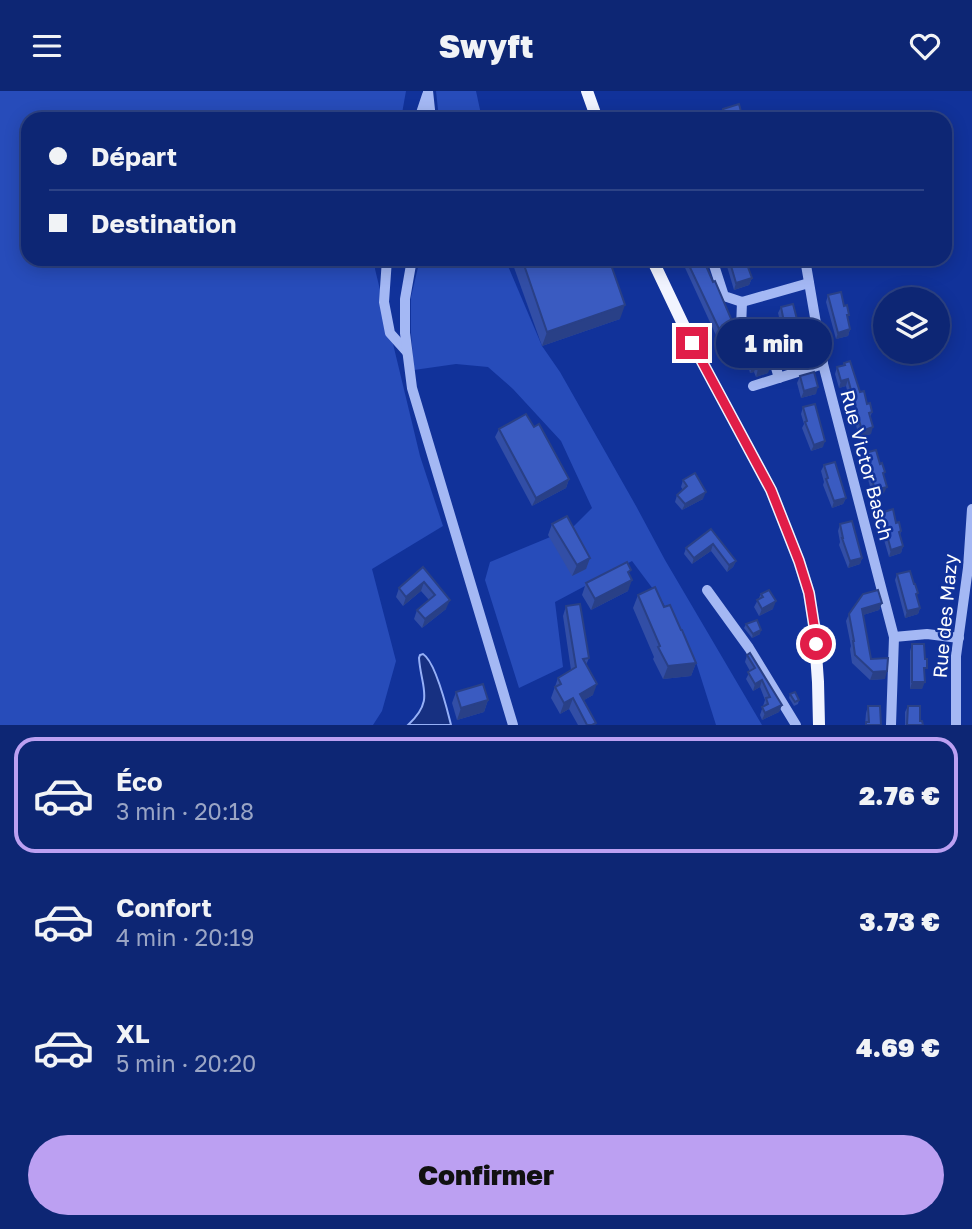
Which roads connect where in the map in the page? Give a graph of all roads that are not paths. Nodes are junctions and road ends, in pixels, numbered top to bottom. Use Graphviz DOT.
graph roads {
  1 [pos="587,91"];
  2 [pos="428,92"];
  3 [pos="421,112"];
  4 [pos="430,112"];
  5 [pos="594,112"];
  6 [pos="387,266"];
  7 [pos="411,266"];
  8 [pos="655,266"];
  9 [pos="714,266"];
  10 [pos="806,266"];
  11 [pos="809,283"];
  12 [pos="742,302"];
  13 [pos="741,328"];
  14 [pos="769,344"];
  15 [pos="407,352"];
  16 [pos="823,364"];
  17 [pos="779,378"];
  18 [pos="753,386"];
  19 [pos="972,509"];
  20 [pos="707,590"];
  21 [pos="894,637"];
  22 [pos="959,638"];
  23 [pos="513,725"];
  24 [pos="796,725"];
  25 [pos="819,725"];
  26 [pos="891,725"];
  27 [pos="956,725"];
  1 -- 5 [label="main road"];
  2 -- 3 [label="street"];
  2 -- 4 [label="street"];
  6 -- 15 [label="street"];
  7 -- 15 [label="street"];
  8 -- 25 [label="main road"];
  9 -- 12 [label="street"];
  10 -- 11 [label="street, Rue Victor Basch"];
  11 -- 12 [label="street"];
  11 -- 16 [label="street, Rue Victor Basch"];
  12 -- 13 [label="street"];
  14 -- 17 [label="street"];
  15 -- 23 [label="street"];
  16 -- 17 [label="street"];
  16 -- 21 [label="street, Rue Victor Basch"];
  17 -- 18 [label="street"];
  19 -- 22 [label="street, Rue des Mazy"];
  20 -- 24 [label="street"];
  21 -- 22 [label="street"];
  21 -- 26 [label="street, Rue Victor Basch"];
  22 -- 27 [label="street, Rue des Mazy"];
}
